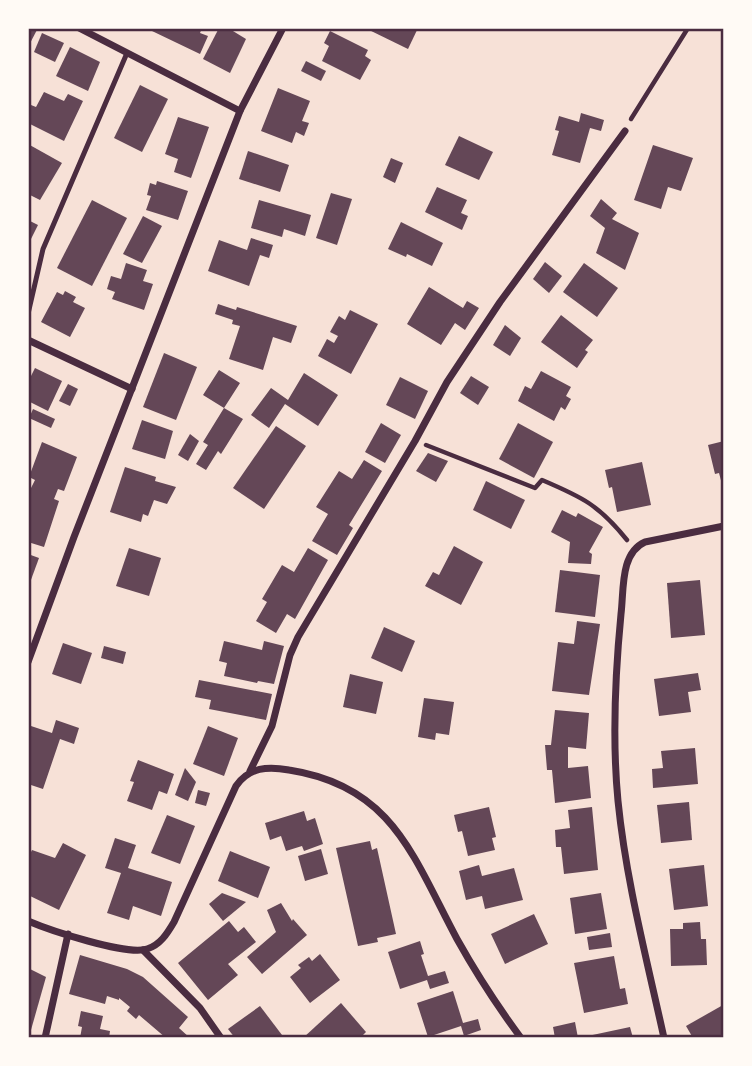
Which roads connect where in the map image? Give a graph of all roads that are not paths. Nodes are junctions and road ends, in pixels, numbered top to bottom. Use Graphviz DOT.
graph roads {
  1 [pos="79,28"];
  2 [pos="283,28"];
  3 [pos="127,53"];
  4 [pos="240,111"];
  5 [pos="625,131"];
  6 [pos="28,314"];
  7 [pos="28,340"];
  8 [pos="132,389"];
  9 [pos="724,526"];
  10 [pos="28,662"];
  11 [pos="250,771"];
  12 [pos="28,920"];
  13 [pos="68,934"];
  14 [pos="143,950"];
  15 [pos="45,1038"];
  16 [pos="221,1038"];
  17 [pos="521,1038"];
  18 [pos="664,1038"];
  1 -- 3 [label="street"];
  2 -- 4 [label="street"];
  3 -- 4 [label="street"];
  3 -- 6 [label="lane"];
  4 -- 8 [label="street"];
  5 -- 11 [label="street"];
  7 -- 8 [label="street"];
  8 -- 10 [label="street"];
  9 -- 18 [label="street"];
  11 -- 14 [label="street"];
  11 -- 17 [label="street"];
  12 -- 13 [label="street"];
  13 -- 14 [label="street"];
  13 -- 15 [label="street"];
  14 -- 16 [label="street"];
}
